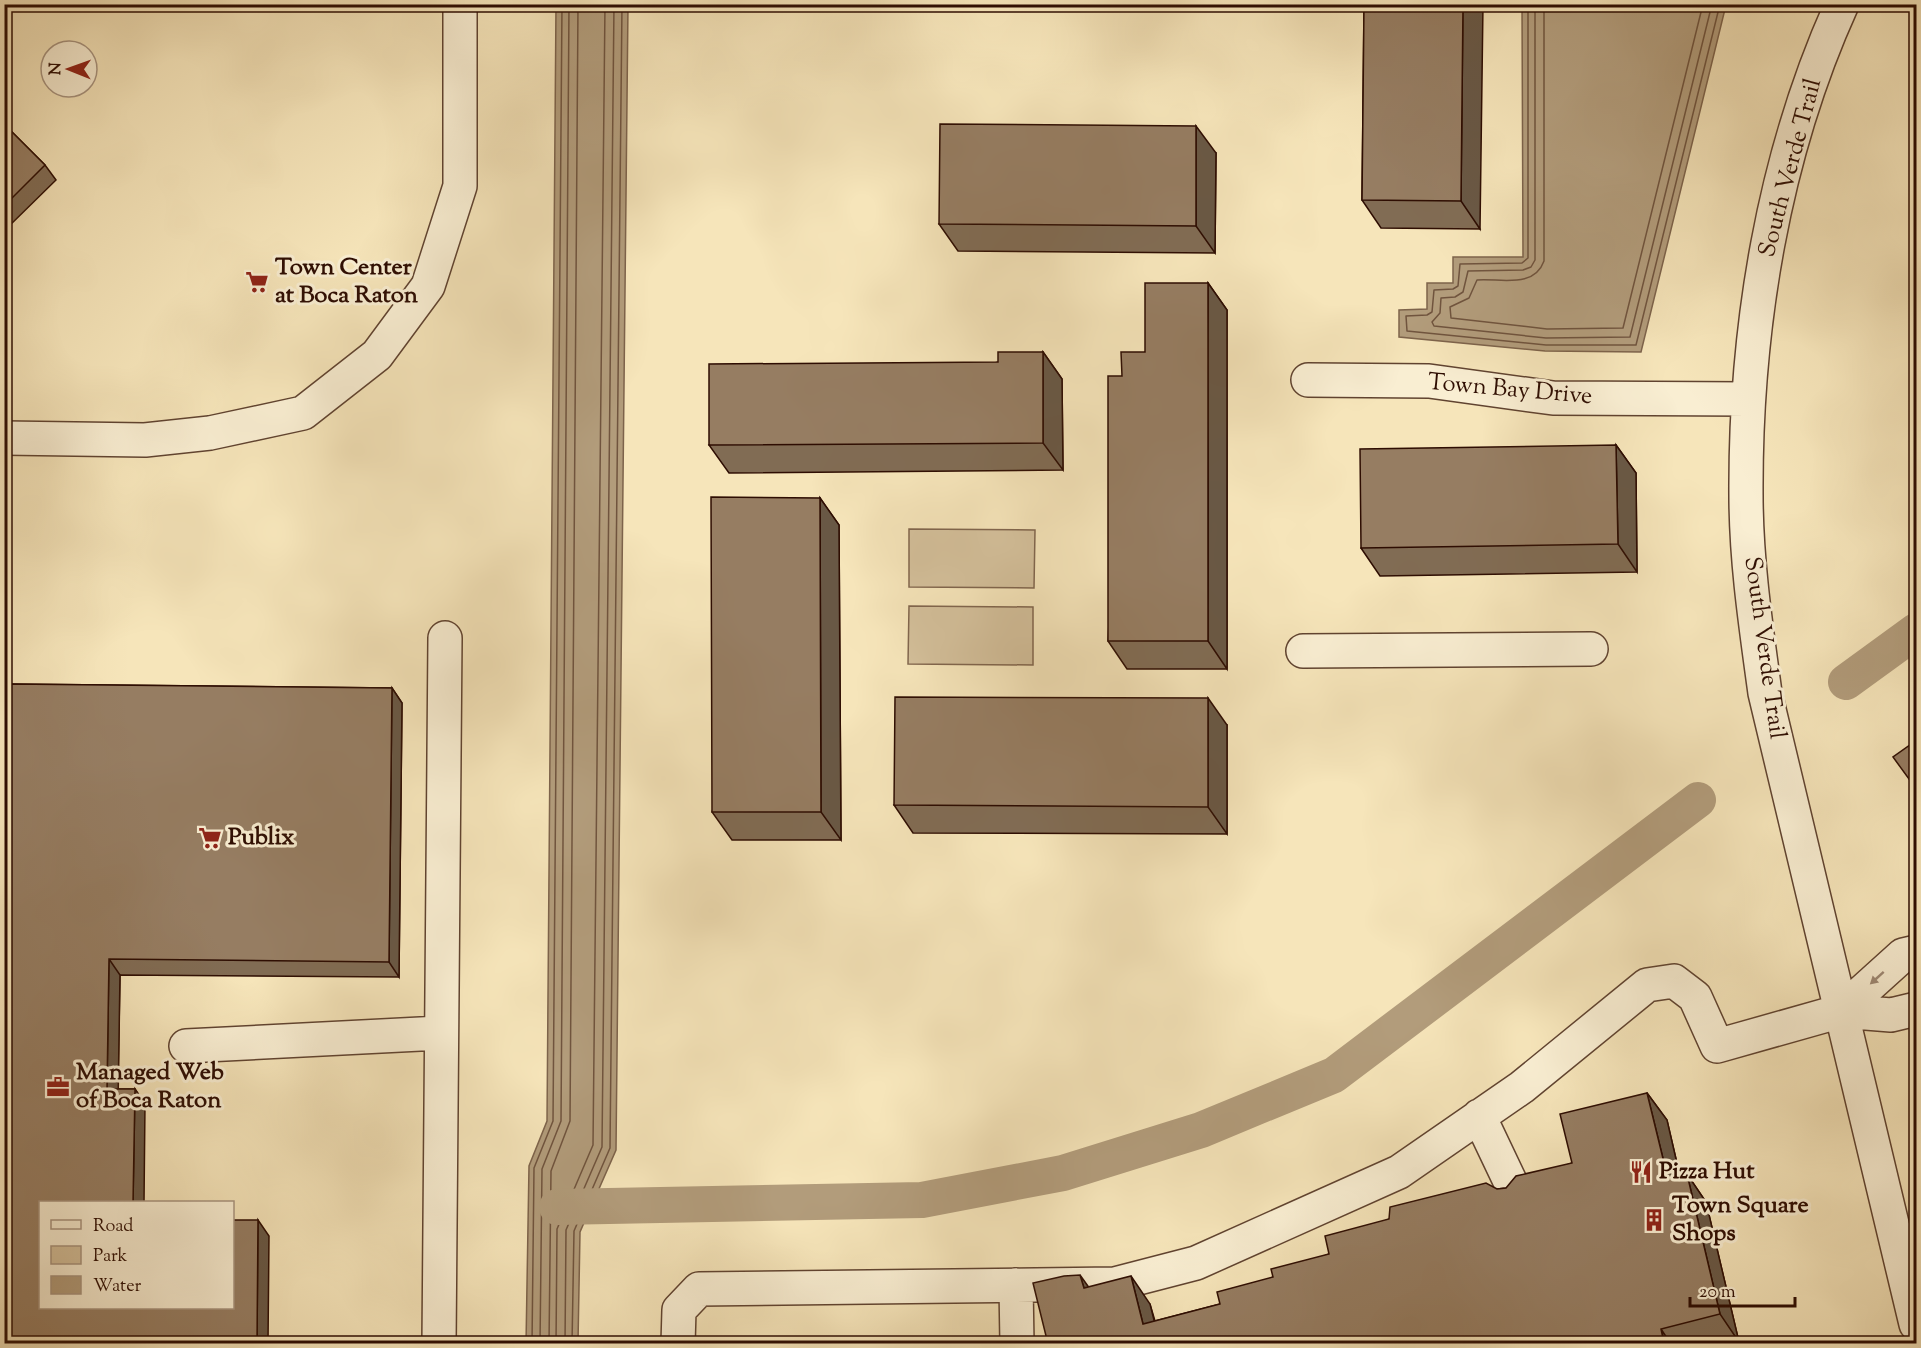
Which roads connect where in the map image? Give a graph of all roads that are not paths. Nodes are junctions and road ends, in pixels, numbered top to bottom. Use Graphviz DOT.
graph roads {
  1 [pos="460,4"];
  2 [pos="1842,4"];
  3 [pos="1308,380"];
  4 [pos="1748,399"];
  5 [pos="4,438"];
  6 [pos="445,638"];
  7 [pos="1591,649"];
  8 [pos="1303,651"];
  9 [pos="1917,952"];
  10 [pos="1917,1009"];
  11 [pos="1841,1011"];
  12 [pos="440,1033"];
  13 [pos="186,1046"];
  14 [pos="1479,1116"];
  15 [pos="1518,1198"];
  16 [pos="1016,1285"];
  17 [pos="1917,1324"];
  18 [pos="439,1344"];
  19 [pos="678,1344"];
  20 [pos="1017,1344"];
  1 -- 5 [label="street"];
  2 -- 4 [label="street, South Verde Trail"];
  3 -- 4 [label="street, Town Bay Drive"];
  4 -- 11 [label="street, South Verde Trail"];
  6 -- 12 [label="street"];
  7 -- 8 [label="street"];
  9 -- 11 [label="street, one-way"];
  10 -- 11 [label="street"];
  11 -- 14 [label="street"];
  11 -- 17 [label="street, South Verde Trail"];
  12 -- 13 [label="street"];
  12 -- 18 [label="street"];
  14 -- 15 [label="street"];
  14 -- 16 [label="street"];
  16 -- 19 [label="street"];
  16 -- 20 [label="street"];
}
